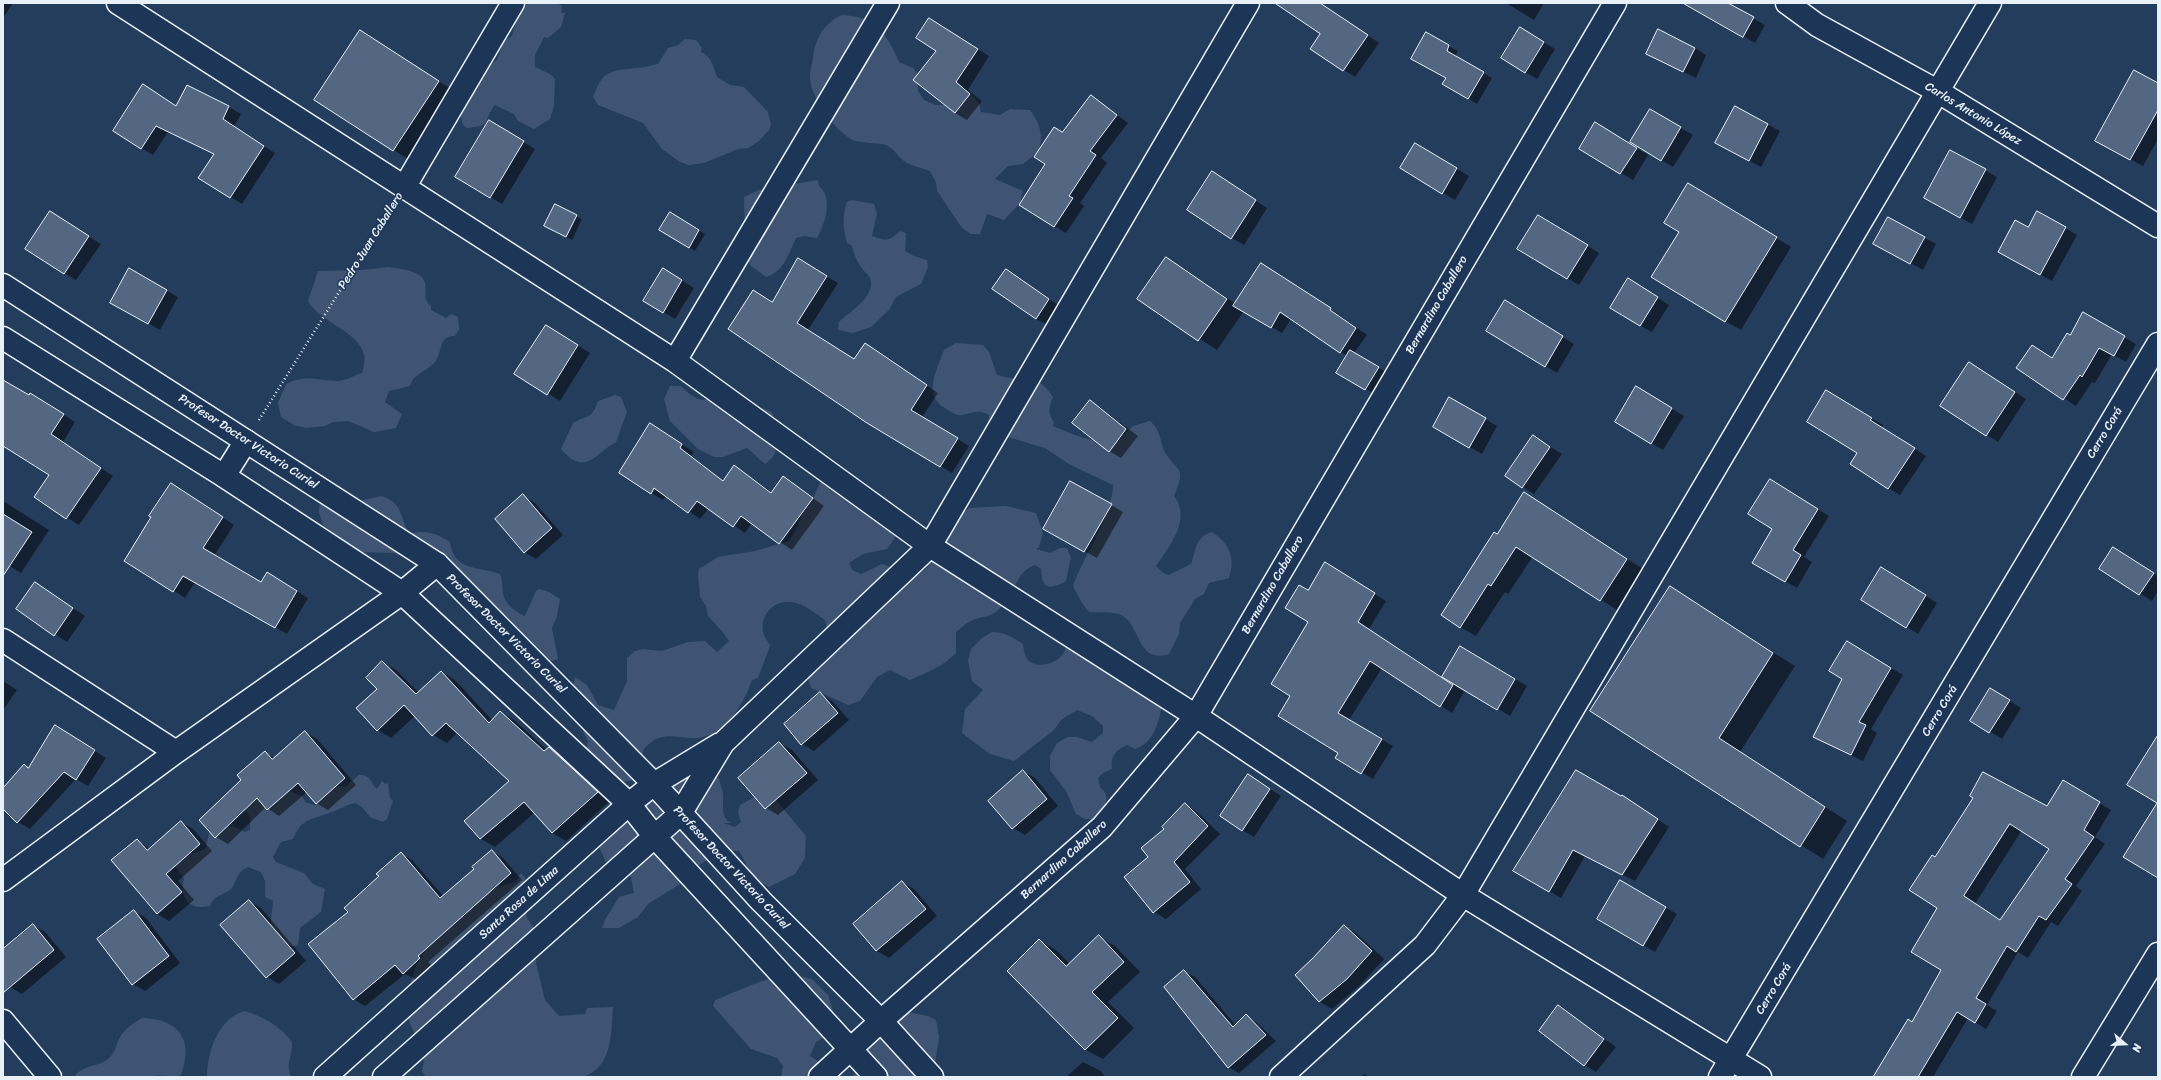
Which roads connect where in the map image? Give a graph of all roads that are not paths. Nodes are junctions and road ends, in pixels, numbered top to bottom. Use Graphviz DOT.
graph roads {
  1 [pos="118,3"];
  2 [pos="513,3"];
  3 [pos="888,3"];
  4 [pos="1248,3"];
  5 [pos="1615,3"];
  6 [pos="1787,3"];
  7 [pos="1990,3"];
  8 [pos="141,9"];
  9 [pos="1937,91"];
  10 [pos="405,186"];
  11 [pos="2158,226"];
  12 [pos="3,285"];
  13 [pos="3,338"];
  14 [pos="2158,344"];
  15 [pos="675,361"];
  16 [pos="246,441"];
  17 [pos="224,476"];
  18 [pos="930,546"];
  19 [pos="437,564"];
  20 [pos="402,592"];
  21 [pos="3,640"];
  22 [pos="1196,716"];
  23 [pos="723,743"];
  24 [pos="176,752"];
  25 [pos="654,784"];
  26 [pos="629,804"];
  27 [pos="680,814"];
  28 [pos="655,837"];
  29 [pos="3,880"];
  30 [pos="1463,895"];
  31 [pos="2158,954"];
  32 [pos="3,1021"];
  33 [pos="881,1021"];
  34 [pos="850,1049"];
  35 [pos="1726,1068"];
  36 [pos="50,1077"];
  37 [pos="325,1077"];
  38 [pos="384,1077"];
  39 [pos="820,1077"];
  40 [pos="876,1077"];
  41 [pos="932,1077"];
  42 [pos="1282,1077"];
  43 [pos="1760,1077"];
  44 [pos="2083,1077"];
  1 -- 8 [label="street"];
  2 -- 10 [label="street, Pedro Juan Caballero"];
  3 -- 15 [label="street"];
  4 -- 18 [label="street"];
  5 -- 22 [label="street, Bernardino Caballero"];
  6 -- 9 [label="street, Carlos Antonio López"];
  7 -- 9 [label="street"];
  8 -- 10 [label="street"];
  9 -- 11 [label="street, Carlos Antonio López"];
  9 -- 30 [label="street"];
  10 -- 15 [label="street"];
  12 -- 16 [label="street, Profesor Doctor Victorio Curiel"];
  13 -- 17 [label="street"];
  14 -- 35 [label="street, Cerro Corá"];
  15 -- 18 [label="street"];
  16 -- 17 [label="street"];
  16 -- 19 [label="street, Profesor Doctor Victorio Curiel"];
  17 -- 20 [label="street"];
  18 -- 22 [label="street"];
  18 -- 23 [label="street"];
  19 -- 20 [label="street"];
  19 -- 25 [label="street, Profesor Doctor Victorio Curiel"];
  20 -- 24 [label="street"];
  20 -- 26 [label="street"];
  21 -- 24 [label="street"];
  22 -- 30 [label="street"];
  22 -- 33 [label="street, Bernardino Caballero"];
  23 -- 25 [label="street, Santa Rosa de Lima"];
  23 -- 27 [label="street"];
  24 -- 29 [label="street"];
  25 -- 26 [label="street, Santa Rosa de Lima"];
  25 -- 27 [label="street, Profesor Doctor Victorio Curiel"];
  26 -- 28 [label="street"];
  26 -- 37 [label="street, Santa Rosa de Lima"];
  27 -- 28 [label="street"];
  27 -- 33 [label="street, Profesor Doctor Victorio Curiel"];
  28 -- 34 [label="street"];
  28 -- 38 [label="street"];
  30 -- 35 [label="street"];
  30 -- 42 [label="street"];
  31 -- 44 [label="street"];
  32 -- 36 [label="street"];
  33 -- 34 [label="street, Bernardino Caballero"];
  33 -- 41 [label="street, Profesor Doctor Victorio Curiel"];
  34 -- 39 [label="street, Bernardino Caballero"];
  34 -- 40 [label="street"];
  35 -- 43 [label="street"];
}
